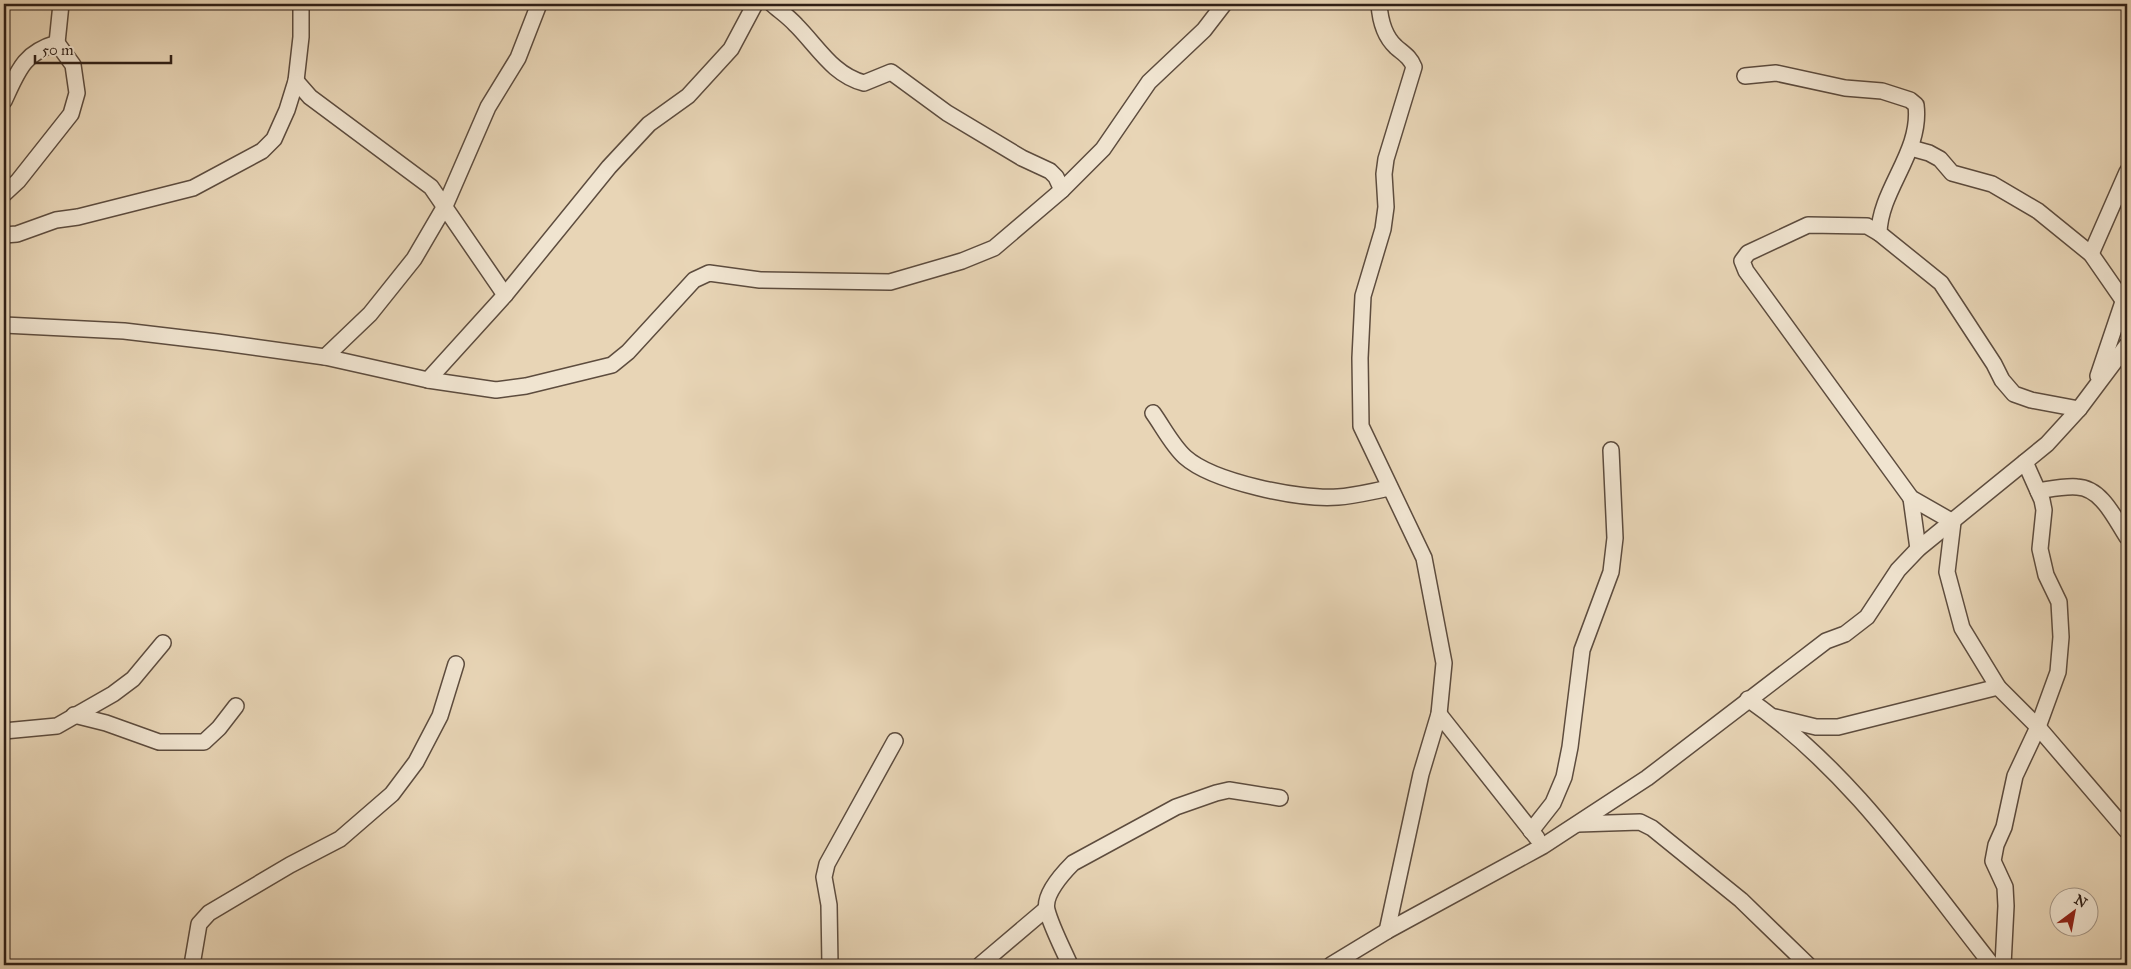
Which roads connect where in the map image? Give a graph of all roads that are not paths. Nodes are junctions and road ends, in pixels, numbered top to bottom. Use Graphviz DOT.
graph roads {
  1 [pos="61,4"];
  2 [pos="301,4"];
  3 [pos="539,4"];
  4 [pos="755,4"];
  5 [pos="772,4"];
  6 [pos="1224,4"];
  7 [pos="1379,4"];
  8 [pos="57,43"];
  9 [pos="1745,76"];
  10 [pos="296,80"];
  11 [pos="310,97"];
  12 [pos="4,101"];
  13 [pos="287,110"];
  14 [pos="1911,148"];
  15 [pos="2127,172"];
  16 [pos="1062,190"];
  17 [pos="4,194"];
  18 [pos="445,206"];
  19 [pos="1875,225"];
  20 [pos="4,235"];
  21 [pos="2091,254"];
  22 [pos="505,295"];
  23 [pos="2125,304"];
  24 [pos="4,325"];
  25 [pos="2127,345"];
  26 [pos="325,356"];
  27 [pos="428,380"];
  28 [pos="2094,386"];
  29 [pos="2079,409"];
  30 [pos="1153,413"];
  31 [pos="1611,450"];
  32 [pos="2026,462"];
  33 [pos="1390,488"];
  34 [pos="2038,491"];
  35 [pos="1911,498"];
  36 [pos="1953,522"];
  37 [pos="2127,537"];
  38 [pos="1918,549"];
  39 [pos="163,643"];
  40 [pos="456,664"];
  41 [pos="1998,687"];
  42 [pos="1748,699"];
  43 [pos="236,706"];
  44 [pos="1440,714"];
  45 [pos="74,715"];
  46 [pos="1773,717"];
  47 [pos="2038,728"];
  48 [pos="4,731"];
  49 [pos="895,742"];
  50 [pos="1280,798"];
  51 [pos="1577,824"];
  52 [pos="1531,831"];
  53 [pos="2127,831"];
  54 [pos="1543,846"];
  55 [pos="1046,908"];
  56 [pos="1387,931"];
  57 [pos="192,965"];
  58 [pos="830,965"];
  59 [pos="980,965"];
  60 [pos="1070,965"];
  61 [pos="1331,965"];
  62 [pos="1808,965"];
  63 [pos="1992,965"];
  64 [pos="2002,965"];
  1 -- 8 [label="street"];
  2 -- 10 [label="street"];
  3 -- 18 [label="street"];
  4 -- 22 [label="street"];
  5 -- 16 [label="street"];
  6 -- 16 [label="street"];
  7 -- 33 [label="street"];
  8 -- 12 [label="street"];
  8 -- 17 [label="street"];
  9 -- 14 [label="street"];
  10 -- 11 [label="street"];
  10 -- 13 [label="street"];
  11 -- 13 [label="street"];
  11 -- 18 [label="street"];
  13 -- 20 [label="street"];
  14 -- 19 [label="street"];
  14 -- 21 [label="street"];
  15 -- 21 [label="street"];
  16 -- 27 [label="street"];
  18 -- 22 [label="street"];
  18 -- 26 [label="street"];
  19 -- 29 [label="street"];
  19 -- 35 [label="street"];
  21 -- 23 [label="street"];
  22 -- 27 [label="street"];
  23 -- 28 [label="street"];
  24 -- 26 [label="street"];
  25 -- 28 [label="street"];
  26 -- 27 [label="street"];
  28 -- 29 [label="street"];
  29 -- 32 [label="street"];
  30 -- 33 [label="street"];
  31 -- 52 [label="street"];
  32 -- 34 [label="street"];
  32 -- 36 [label="street"];
  33 -- 44 [label="street"];
  34 -- 37 [label="street"];
  34 -- 47 [label="street"];
  35 -- 36 [label="street"];
  35 -- 38 [label="street"];
  36 -- 38 [label="street"];
  36 -- 41 [label="street"];
  38 -- 42 [label="street"];
  39 -- 45 [label="street"];
  40 -- 57 [label="street"];
  41 -- 46 [label="street"];
  41 -- 47 [label="street"];
  42 -- 46 [label="street"];
  42 -- 51 [label="street"];
  43 -- 45 [label="street"];
  44 -- 52 [label="street"];
  44 -- 56 [label="street"];
  45 -- 48 [label="street"];
  46 -- 63 [label="street"];
  47 -- 53 [label="street"];
  47 -- 64 [label="street"];
  49 -- 58 [label="street"];
  50 -- 55 [label="street"];
  51 -- 54 [label="street"];
  51 -- 62 [label="street"];
  52 -- 54 [label="street"];
  54 -- 56 [label="street"];
  55 -- 59 [label="street"];
  55 -- 60 [label="street"];
  56 -- 61 [label="street"];
}
